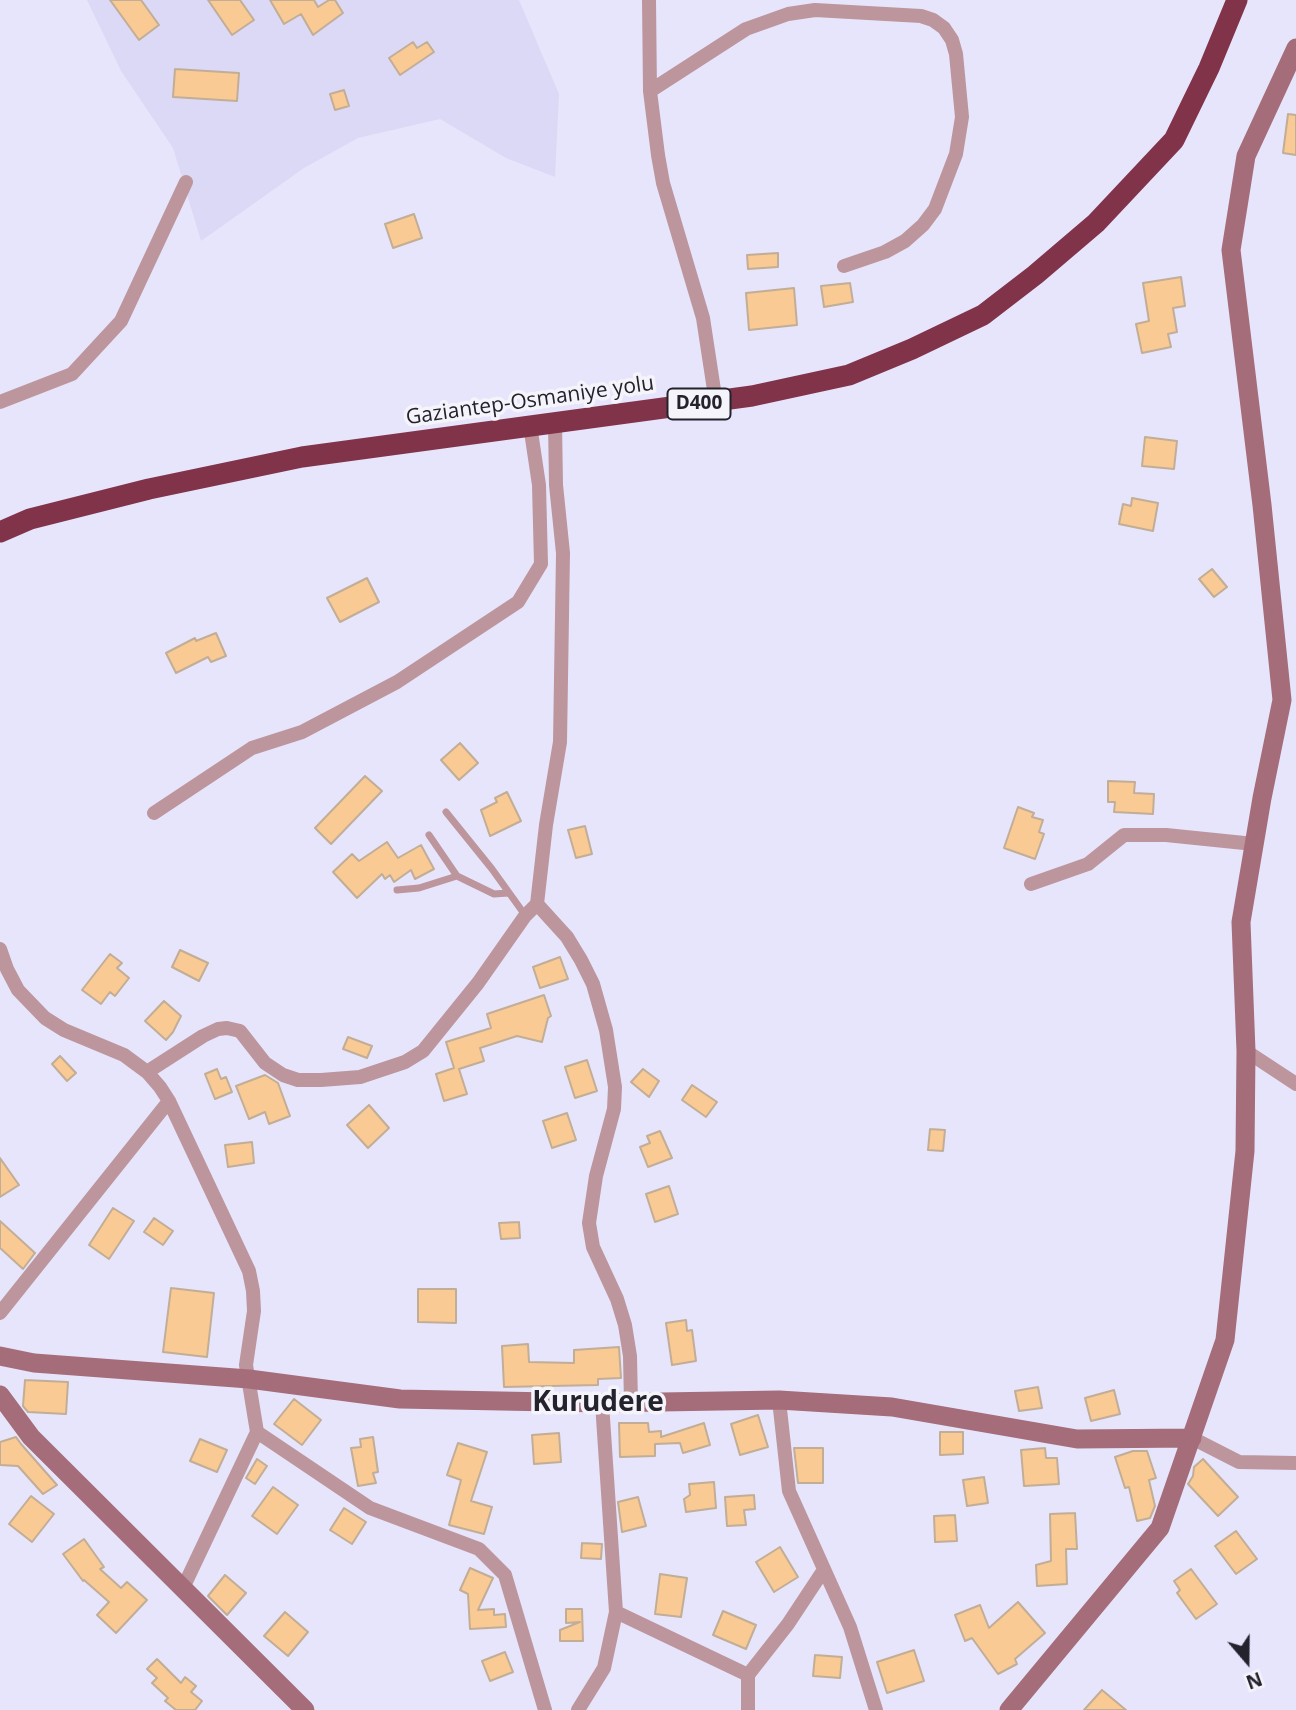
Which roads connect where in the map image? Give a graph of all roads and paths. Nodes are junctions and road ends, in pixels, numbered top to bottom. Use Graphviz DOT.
graph roads {
  1 [pos="649,0"];
  2 [pos="1237,0"];
  3 [pos="1296,48"];
  4 [pos="650,91"];
  5 [pos="186,183"];
  6 [pos="844,266"];
  7 [pos="0,401"];
  8 [pos="716,403"];
  9 [pos="555,422"];
  10 [pos="530,425"];
  11 [pos="0,532"];
  12 [pos="1289,700"];
  13 [pos="446,812"];
  14 [pos="154,813"];
  15 [pos="429,835"];
  16 [pos="1254,844"];
  17 [pos="457,876"];
  18 [pos="1031,884"];
  19 [pos="397,890"];
  20 [pos="508,893"];
  21 [pos="537,904"];
  22 [pos="525,916"];
  23 [pos="0,949"];
  24 [pos="1246,1051"];
  25 [pos="147,1072"];
  26 [pos="1296,1083"];
  27 [pos="169,1101"];
  28 [pos="0,1313"];
  29 [pos="0,1356"];
  30 [pos="249,1379"];
  31 [pos="0,1395"];
  32 [pos="779,1399"];
  33 [pos="602,1403"];
  34 [pos="631,1403"];
  35 [pos="257,1432"];
  36 [pos="1192,1438"];
  37 [pos="1296,1463"];
  38 [pos="823,1571"];
  39 [pos="183,1588"];
  40 [pos="616,1612"];
  41 [pos="748,1675"];
  42 [pos="305,1710"];
  43 [pos="545,1710"];
  44 [pos="578,1710"];
  45 [pos="748,1710"];
  46 [pos="876,1710"];
  47 [pos="1009,1710"];
  1 -- 4 [label="street"];
  2 -- 8 [label="highway, Gaziantep-Osmaniye yolu / D400"];
  3 -- 12 [label="street"];
  4 -- 6 [label="street"];
  4 -- 8 [label="street"];
  5 -- 7 [label="street"];
  8 -- 9 [label="highway, Gaziantep-Osmaniye yolu / D400"];
  9 -- 10 [label="highway, Gaziantep-Osmaniye yolu / D400"];
  9 -- 21 [label="street"];
  10 -- 11 [label="highway, Gaziantep-Osmaniye yolu / D400"];
  10 -- 14 [label="street"];
  12 -- 16 [label="street"];
  13 -- 20 [label="lane"];
  15 -- 17 [label="lane"];
  16 -- 18 [label="street"];
  16 -- 24 [label="street"];
  17 -- 19 [label="lane"];
  17 -- 20 [label="lane"];
  20 -- 22 [label="lane"];
  21 -- 22 [label="street"];
  21 -- 34 [label="street"];
  22 -- 25 [label="street"];
  23 -- 25 [label="street"];
  24 -- 26 [label="street"];
  24 -- 36 [label="street"];
  25 -- 27 [label="street"];
  27 -- 28 [label="street"];
  27 -- 30 [label="street"];
  29 -- 30 [label="street"];
  30 -- 33 [label="street"];
  30 -- 35 [label="street"];
  31 -- 39 [label="street"];
  32 -- 34 [label="street"];
  32 -- 36 [label="street"];
  32 -- 38 [label="street"];
  33 -- 34 [label="street"];
  33 -- 40 [label="street"];
  35 -- 39 [label="street"];
  35 -- 43 [label="street"];
  36 -- 37 [label="street"];
  36 -- 47 [label="street"];
  38 -- 41 [label="street"];
  38 -- 46 [label="street"];
  39 -- 42 [label="street"];
  40 -- 41 [label="street"];
  40 -- 44 [label="street"];
  41 -- 45 [label="street"];
}
